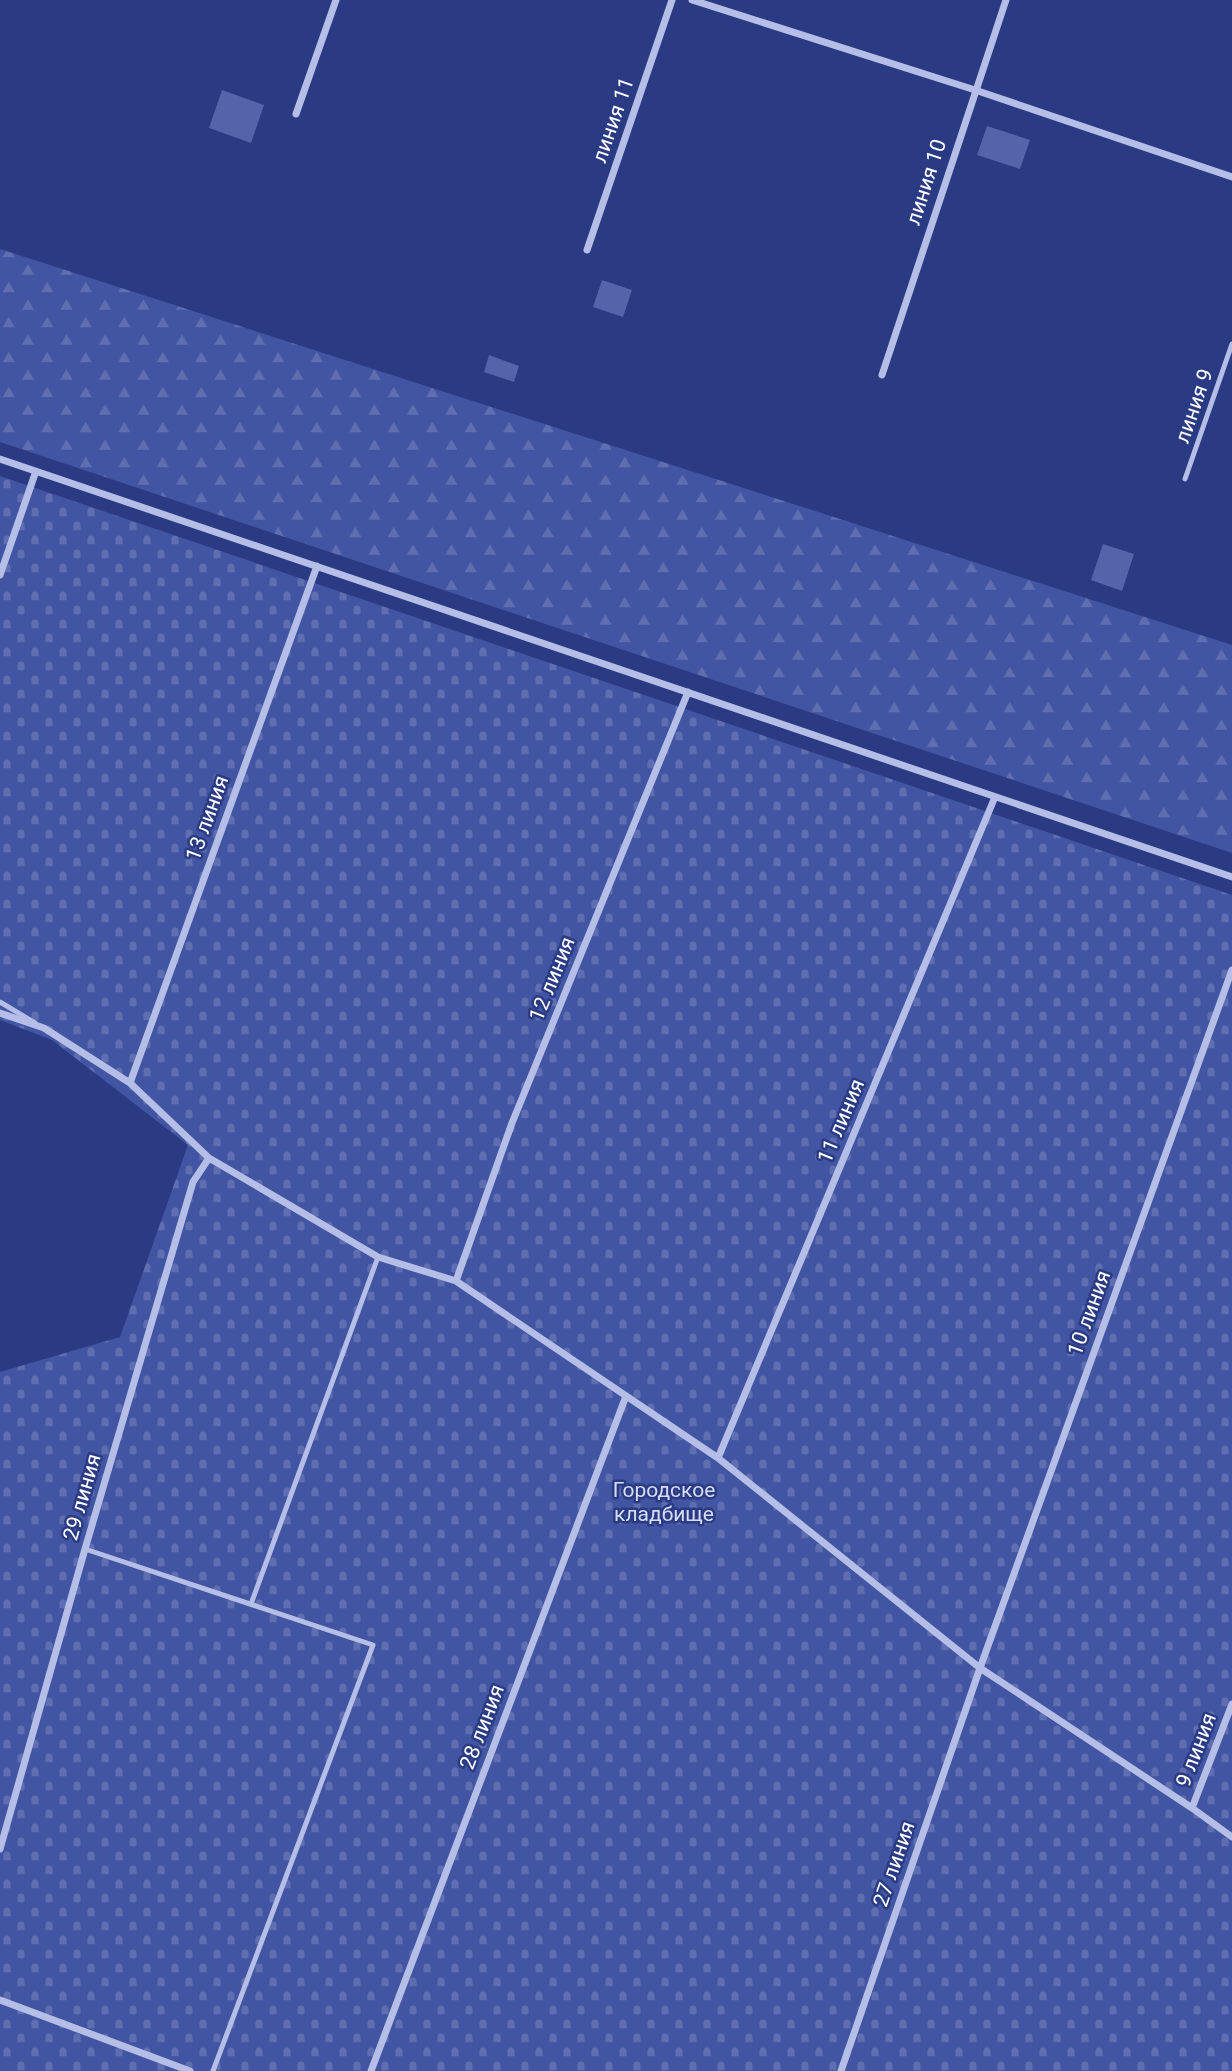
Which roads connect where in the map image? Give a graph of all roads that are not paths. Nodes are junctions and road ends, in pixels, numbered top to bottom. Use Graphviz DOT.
graph roads {
  1 [pos="336,0"];
  2 [pos="672,0"];
  3 [pos="692,0"];
  4 [pos="1006,0"];
  5 [pos="975,90"];
  6 [pos="296,114"];
  7 [pos="1232,177"];
  8 [pos="587,250"];
  9 [pos="1232,344"];
  10 [pos="881,375"];
  11 [pos="0,458"];
  12 [pos="36,471"];
  13 [pos="1185,479"];
  14 [pos="317,566"];
  15 [pos="0,575"];
  16 [pos="688,692"];
  17 [pos="995,797"];
  18 [pos="1232,877"];
  19 [pos="1232,970"];
  20 [pos="0,1002"];
  21 [pos="0,1013"];
  22 [pos="44,1028"];
  23 [pos="130,1083"];
  24 [pos="209,1158"];
  25 [pos="378,1257"];
  26 [pos="456,1281"];
  27 [pos="626,1396"];
  28 [pos="718,1458"];
  29 [pos="85,1549"];
  30 [pos="251,1604"];
  31 [pos="980,1668"];
  32 [pos="1232,1704"];
  33 [pos="1192,1808"];
  34 [pos="1232,1837"];
  35 [pos="0,1849"];
  36 [pos="0,2000"];
  37 [pos="190,2071"];
  38 [pos="213,2071"];
  39 [pos="371,2071"];
  40 [pos="841,2071"];
  1 -- 6 [label="street"];
  2 -- 8 [label="street, линия 11"];
  3 -- 5 [label="street"];
  4 -- 5 [label="street, линия 10"];
  5 -- 7 [label="street"];
  5 -- 10 [label="street, линия 10"];
  9 -- 13 [label="lane, линия 9"];
  11 -- 12 [label="street"];
  12 -- 14 [label="street"];
  12 -- 15 [label="street"];
  14 -- 16 [label="street"];
  14 -- 23 [label="street, 13 линия"];
  16 -- 17 [label="street"];
  16 -- 26 [label="street, 12 линия"];
  17 -- 18 [label="street"];
  17 -- 28 [label="street, 11 линия"];
  19 -- 31 [label="street, 10 линия"];
  20 -- 22 [label="lane"];
  21 -- 22 [label="street"];
  22 -- 23 [label="street"];
  23 -- 24 [label="street"];
  24 -- 25 [label="street"];
  24 -- 29 [label="street, 29 линия"];
  25 -- 26 [label="street"];
  25 -- 30 [label="lane"];
  26 -- 27 [label="street"];
  27 -- 28 [label="street"];
  27 -- 39 [label="street, 28 линия"];
  28 -- 31 [label="street"];
  29 -- 30 [label="lane"];
  29 -- 35 [label="street, 29 линия"];
  30 -- 38 [label="lane"];
  31 -- 33 [label="street"];
  31 -- 40 [label="street, 27 линия"];
  32 -- 33 [label="street, 9 линия"];
  33 -- 34 [label="street"];
  36 -- 37 [label="street"];
}
